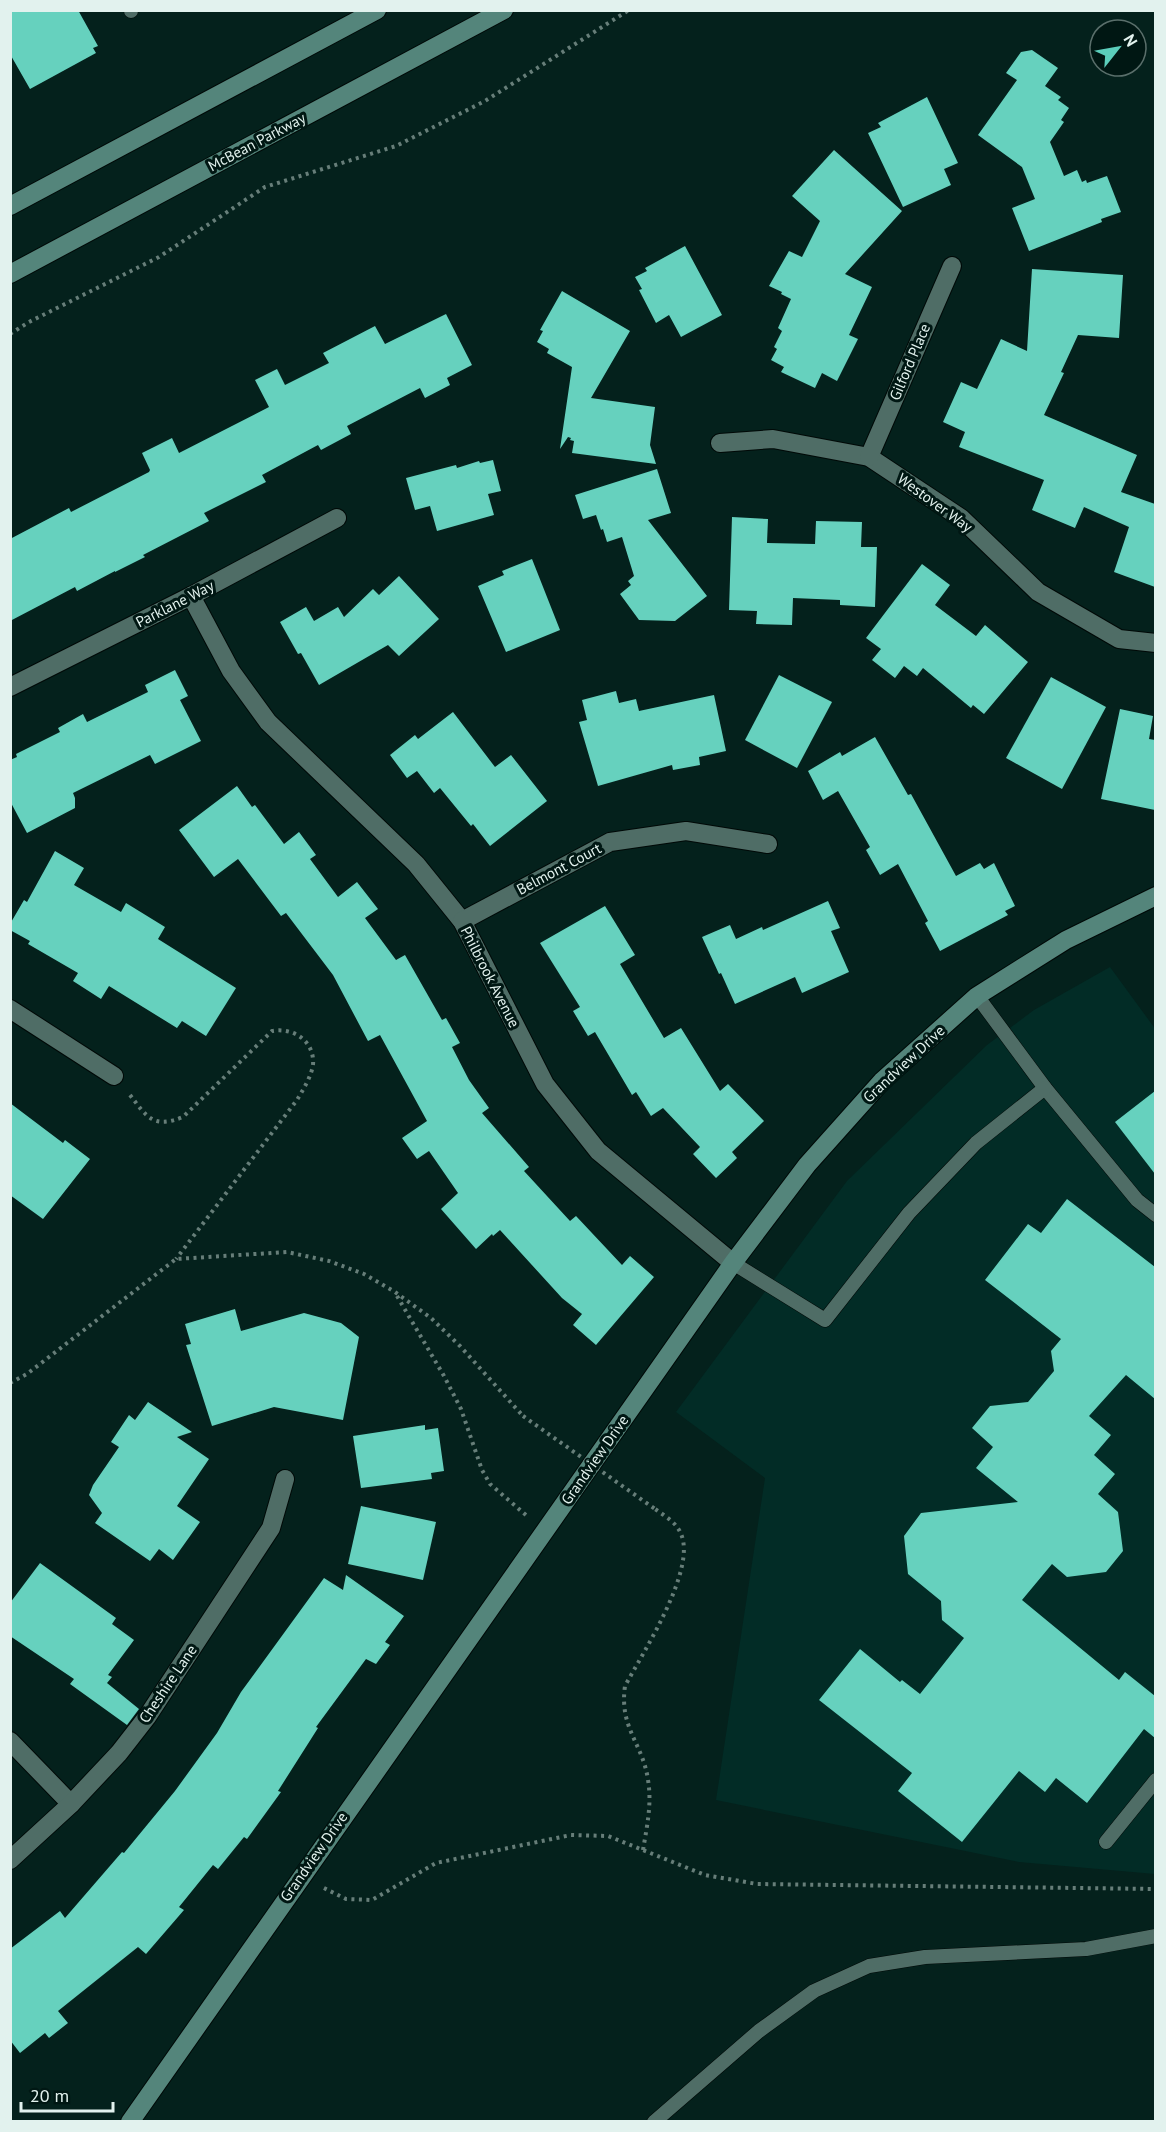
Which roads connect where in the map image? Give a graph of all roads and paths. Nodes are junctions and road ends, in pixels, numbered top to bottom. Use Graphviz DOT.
graph roads {
  1 [pos="378,10"];
  2 [pos="504,10"];
  3 [pos="629,10"];
  4 [pos="10,206"];
  5 [pos="952,267"];
  6 [pos="10,274"];
  7 [pos="10,334"];
  8 [pos="720,443"];
  9 [pos="869,457"];
  10 [pos="337,518"];
  11 [pos="191,596"];
  12 [pos="1155,643"];
  13 [pos="10,687"];
  14 [pos="768,844"];
  15 [pos="1155,896"];
  16 [pos="462,921"];
  17 [pos="977,996"];
  18 [pos="10,1009"];
  19 [pos="114,1076"];
  20 [pos="1045,1088"];
  21 [pos="148,1118"];
  22 [pos="1155,1215"];
  23 [pos="176,1259"];
  24 [pos="733,1263"];
  25 [pos="395,1292"];
  26 [pos="10,1383"];
  27 [pos="285,1479"];
  28 [pos="545,1531"];
  29 [pos="10,1741"];
  30 [pos="1155,1780"];
  31 [pos="71,1804"];
  32 [pos="1106,1842"];
  33 [pos="643,1850"];
  34 [pos="10,1860"];
  35 [pos="302,1875"];
  36 [pos="1155,1889"];
  37 [pos="1155,1936"];
  38 [pos="130,2121"];
  39 [pos="654,2121"];
  1 -- 4 [label="street"];
  2 -- 6 [label="street, McBean Parkway"];
  3 -- 7 [label="path"];
  5 -- 9 [label="street, Gilford Place"];
  8 -- 9 [label="street, Westover Way"];
  9 -- 12 [label="street, Westover Way"];
  10 -- 11 [label="street, Parklane Way"];
  11 -- 13 [label="street, Parklane Way"];
  11 -- 16 [label="street, Philbrook Avenue"];
  14 -- 16 [label="street, Belmont Court"];
  15 -- 17 [label="street, Grandview Drive"];
  16 -- 24 [label="street, Philbrook Avenue"];
  17 -- 20 [label="lane"];
  17 -- 24 [label="street, Grandview Drive"];
  18 -- 19 [label="street"];
  20 -- 22 [label="lane"];
  20 -- 24 [label="lane"];
  21 -- 23 [label="path"];
  23 -- 25 [label="path"];
  23 -- 26 [label="path"];
  24 -- 28 [label="street, Grandview Drive"];
  25 -- 28 [label="path"];
  25 -- 33 [label="path, bridge"];
  27 -- 31 [label="street, Cheshire Lane"];
  28 -- 35 [label="street, Grandview Drive"];
  29 -- 31 [label="street"];
  30 -- 32 [label="lane"];
  31 -- 34 [label="street, Cheshire Lane"];
  33 -- 35 [label="path"];
  33 -- 36 [label="path"];
  35 -- 38 [label="street, Grandview Drive"];
  37 -- 39 [label="lane"];
}
